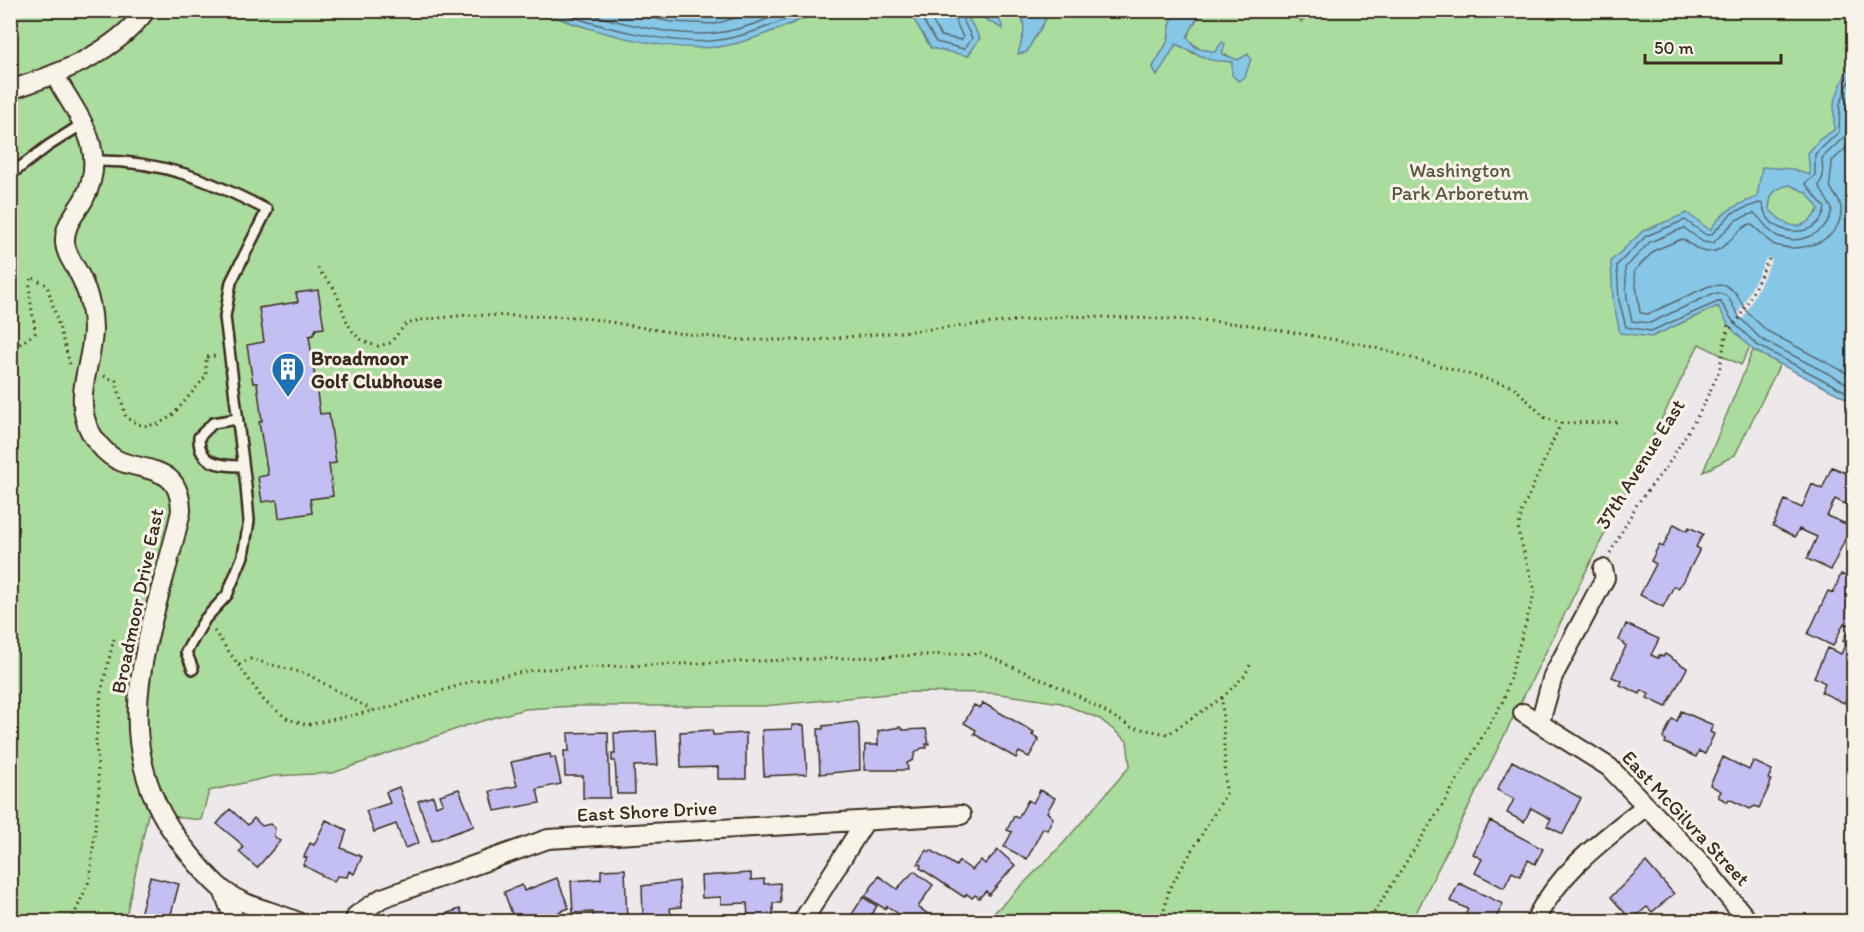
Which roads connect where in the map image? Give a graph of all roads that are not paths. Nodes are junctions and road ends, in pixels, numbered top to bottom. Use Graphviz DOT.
graph roads {
  1 [pos="146,10"];
  2 [pos="54,74"];
  3 [pos="10,90"];
  4 [pos="84,123"];
  5 [pos="95,161"];
  6 [pos="10,175"];
  7 [pos="237,419"];
  8 [pos="242,466"];
  9 [pos="1603,569"];
  10 [pos="193,669"];
  11 [pos="1523,713"];
  12 [pos="1540,722"];
  13 [pos="1646,806"];
  14 [pos="961,815"];
  15 [pos="864,823"];
  16 [pos="223,890"];
  17 [pos="235,921"];
  18 [pos="298,921"];
  19 [pos="354,921"];
  20 [pos="802,921"];
  21 [pos="1534,921"];
  22 [pos="1749,921"];
  1 -- 2 [label="street"];
  2 -- 3 [label="street"];
  2 -- 4 [label="street"];
  4 -- 5 [label="street"];
  4 -- 6 [label="lane"];
  5 -- 7 [label="lane"];
  5 -- 16 [label="street, Broadmoor Drive East"];
  7 -- 8 [label="lane"];
  7 -- 8 [label="lane"];
  8 -- 10 [label="lane"];
  9 -- 12 [label="street"];
  11 -- 12 [label="street, East McGilvra Street"];
  12 -- 13 [label="street, East McGilvra Street"];
  13 -- 21 [label="street"];
  13 -- 22 [label="street, East McGilvra Street"];
  14 -- 15 [label="street, East Shore Drive"];
  15 -- 19 [label="street, East Shore Drive"];
  15 -- 20 [label="street"];
  16 -- 17 [label="street"];
  16 -- 18 [label="street, Broadmoor Drive East"];
}
